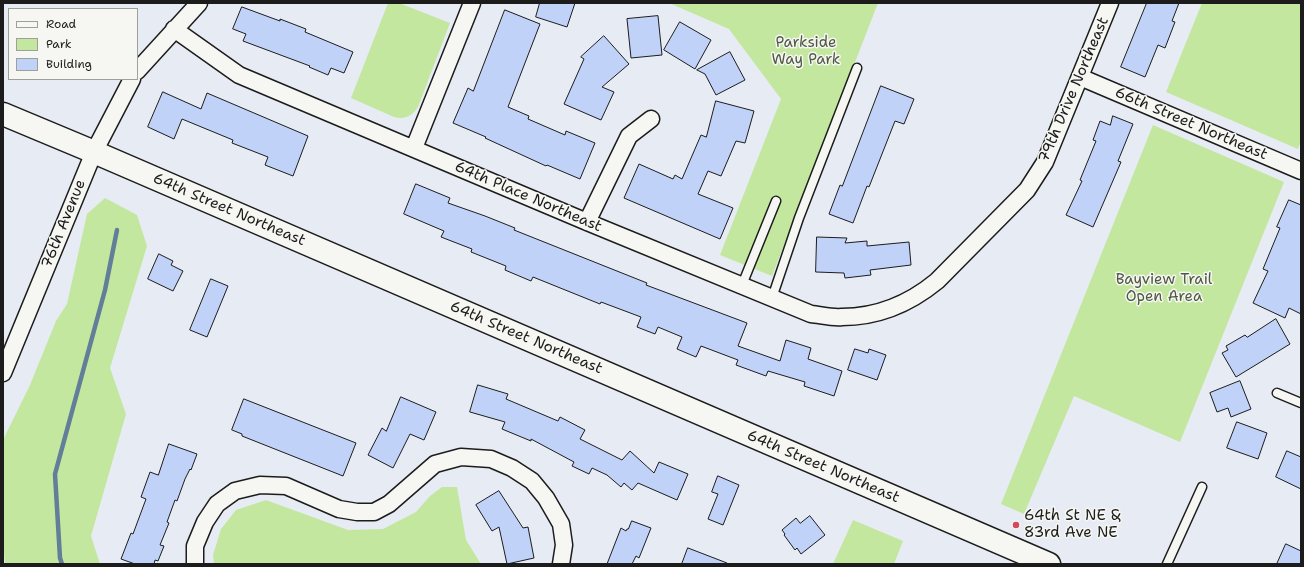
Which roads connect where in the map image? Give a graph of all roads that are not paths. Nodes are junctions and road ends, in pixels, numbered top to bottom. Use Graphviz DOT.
graph roads {
  1 [pos="199,3"];
  2 [pos="472,3"];
  3 [pos="1110,3"];
  4 [pos="174,29"];
  5 [pos="857,68"];
  6 [pos="138,70"];
  7 [pos="1080,77"];
  8 [pos="131,80"];
  9 [pos="3,114"];
  10 [pos="652,119"];
  11 [pos="414,148"];
  12 [pos="94,152"];
  13 [pos="1301,171"];
  14 [pos="776,202"];
  15 [pos="587,222"];
  16 [pos="742,286"];
  17 [pos="772,298"];
  18 [pos="897,307"];
  19 [pos="3,373"];
  20 [pos="1277,393"];
  21 [pos="1301,403"];
  22 [pos="1202,487"];
  23 [pos="195,564"];
  24 [pos="561,564"];
  25 [pos="1049,564"];
  26 [pos="1167,564"];
  1 -- 4 [label="street"];
  2 -- 11 [label="street"];
  3 -- 7 [label="street, 79th Drive Northeast"];
  4 -- 6 [label="street"];
  4 -- 11 [label="street, 64th Place Northeast"];
  5 -- 17 [label="lane"];
  7 -- 13 [label="street, 66th Street Northeast"];
  7 -- 18 [label="street, 79th Drive Northeast"];
  8 -- 12 [label="street, 76th Avenue"];
  9 -- 12 [label="main road, 64th Street Northeast"];
  10 -- 15 [label="street"];
  11 -- 15 [label="street, 64th Place Northeast"];
  12 -- 19 [label="street, 76th Avenue"];
  12 -- 25 [label="main road, 64th Street Northeast"];
  14 -- 16 [label="lane"];
  15 -- 16 [label="street, 64th Place Northeast"];
  16 -- 17 [label="street, 64th Place Northeast"];
  17 -- 18 [label="street, 64th Place Northeast"];
  20 -- 21 [label="lane"];
  22 -- 26 [label="lane"];
  23 -- 24 [label="street"];
}
